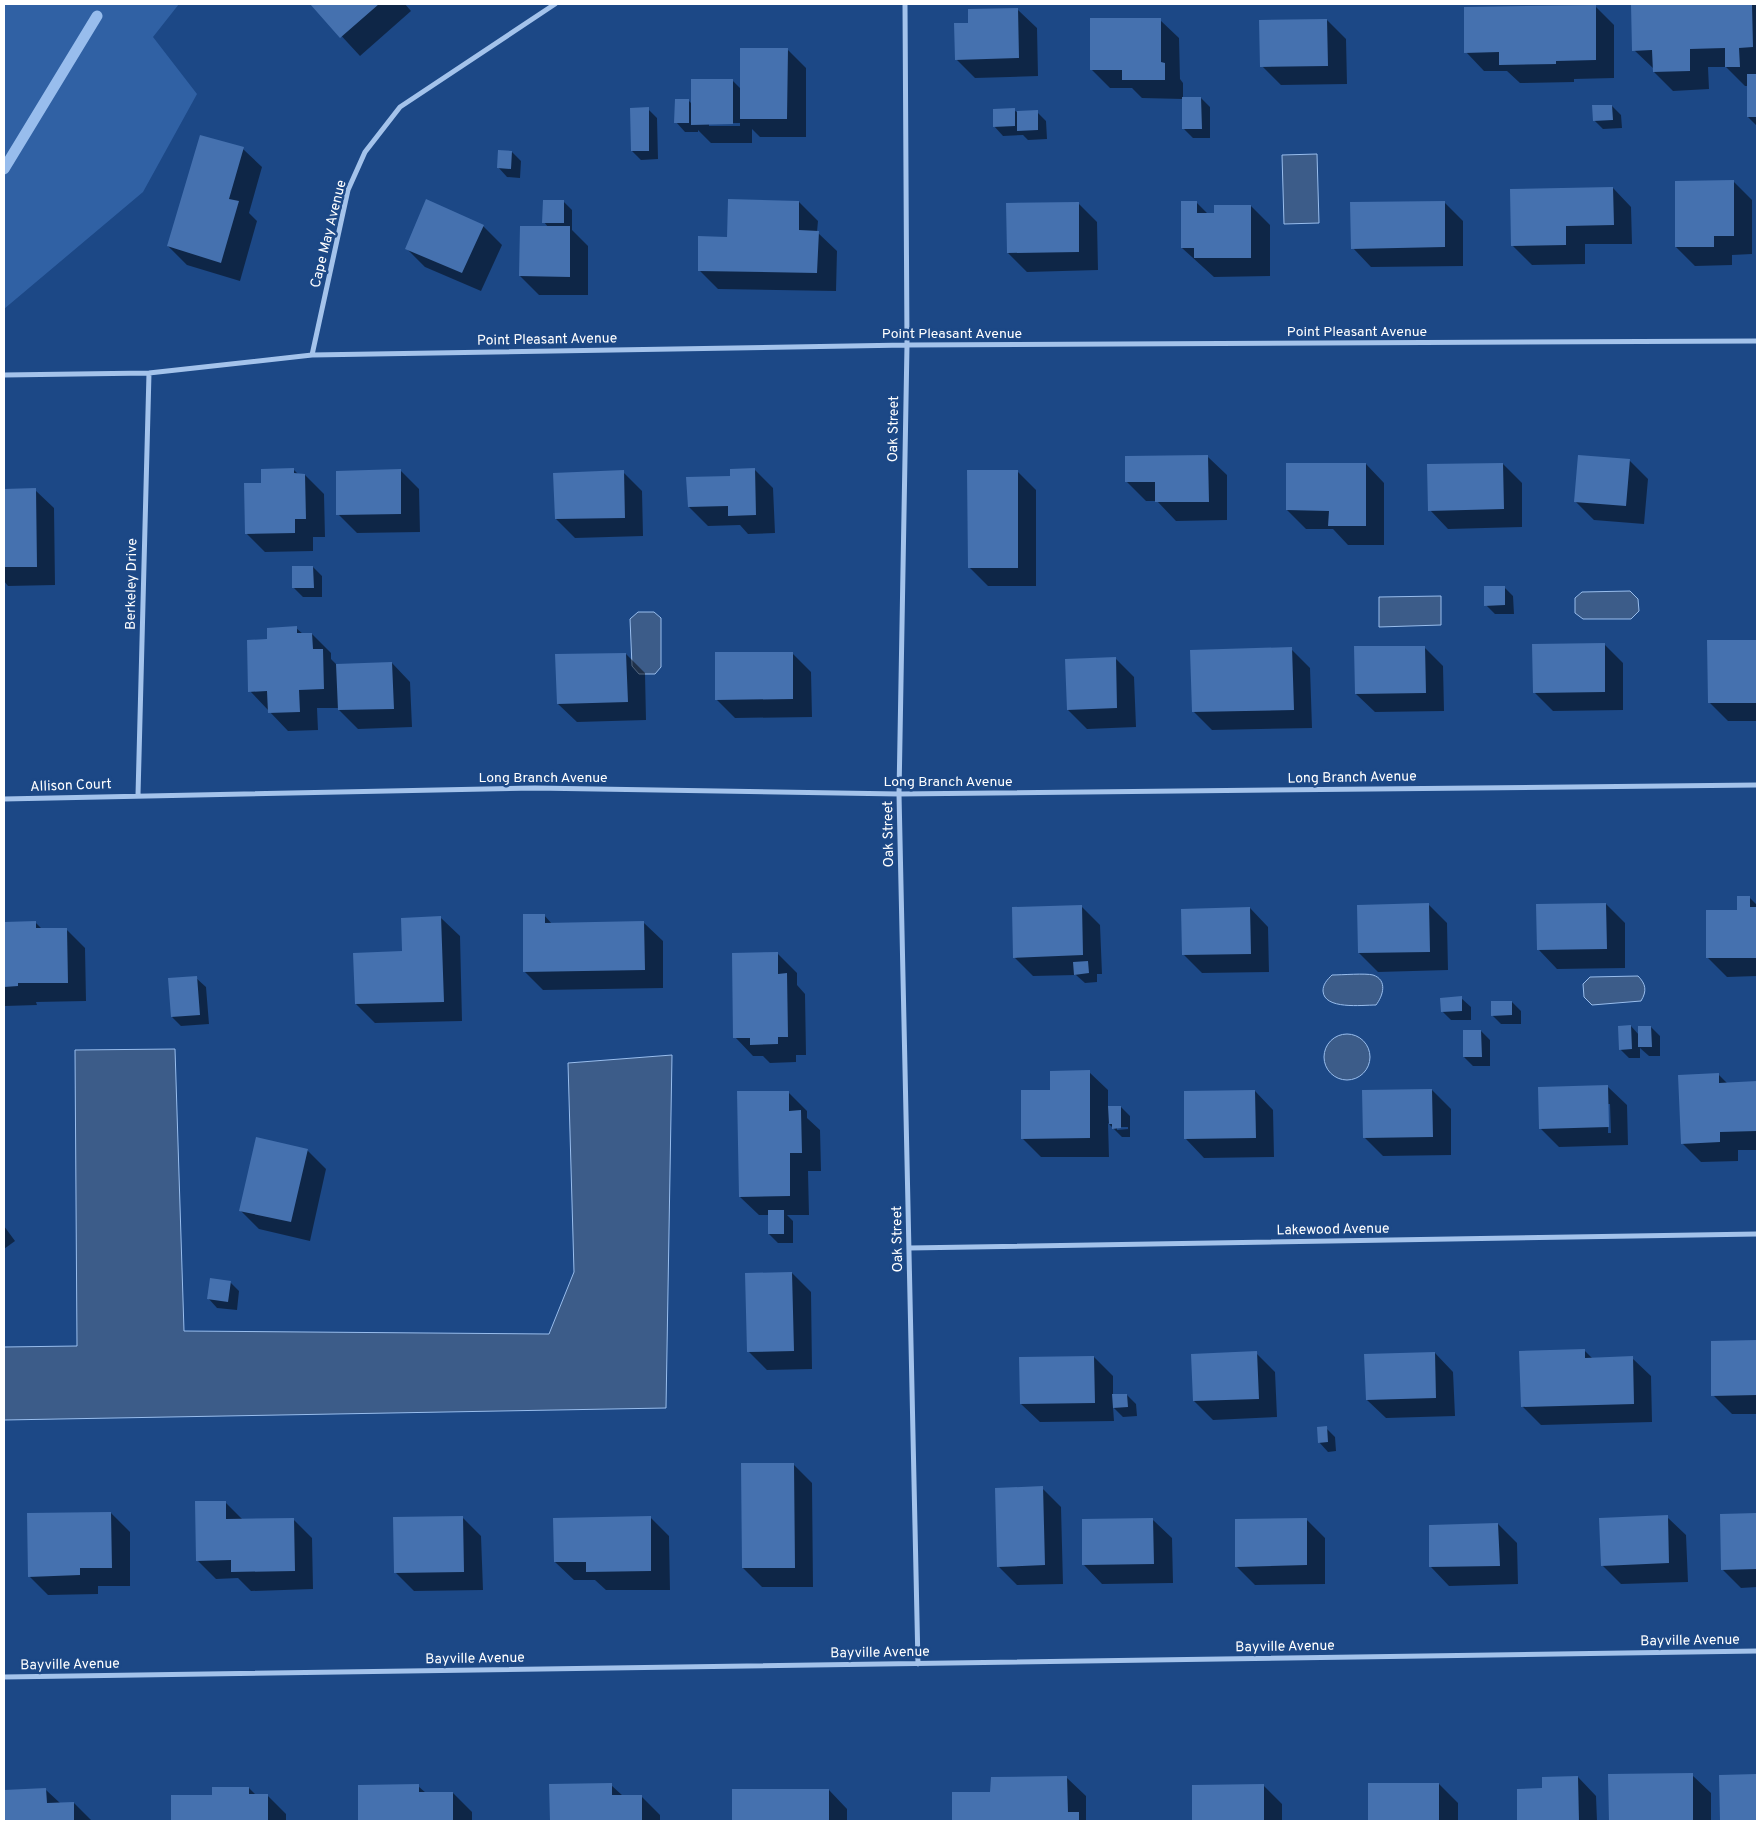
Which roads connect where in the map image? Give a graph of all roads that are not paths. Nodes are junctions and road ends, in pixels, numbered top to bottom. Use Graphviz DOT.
graph roads {
  1 [pos="555,4"];
  2 [pos="905,4"];
  3 [pos="1757,341"];
  4 [pos="907,345"];
  5 [pos="312,355"];
  6 [pos="149,373"];
  7 [pos="4,376"];
  8 [pos="1757,785"];
  9 [pos="899,794"];
  10 [pos="138,795"];
  11 [pos="4,799"];
  12 [pos="1757,1234"];
  13 [pos="909,1248"];
  14 [pos="1757,1651"];
  15 [pos="918,1664"];
  16 [pos="4,1677"];
  1 -- 5 [label="street, Cape May Avenue"];
  2 -- 4 [label="street, Oak Street"];
  3 -- 4 [label="street, Point Pleasant Avenue"];
  4 -- 5 [label="street, Point Pleasant Avenue"];
  4 -- 9 [label="street, Oak Street"];
  5 -- 6 [label="street, Point Pleasant Avenue"];
  6 -- 7 [label="street, Point Pleasant Avenue"];
  6 -- 10 [label="street, Berkeley Drive"];
  8 -- 9 [label="street, Long Branch Avenue"];
  9 -- 10 [label="street, Long Branch Avenue"];
  9 -- 13 [label="street, Oak Street"];
  10 -- 11 [label="street, Allison Court"];
  12 -- 13 [label="street, Lakewood Avenue"];
  13 -- 15 [label="street, Oak Street"];
  14 -- 15 [label="street, Bayville Avenue"];
  15 -- 16 [label="street, Bayville Avenue"];
}
